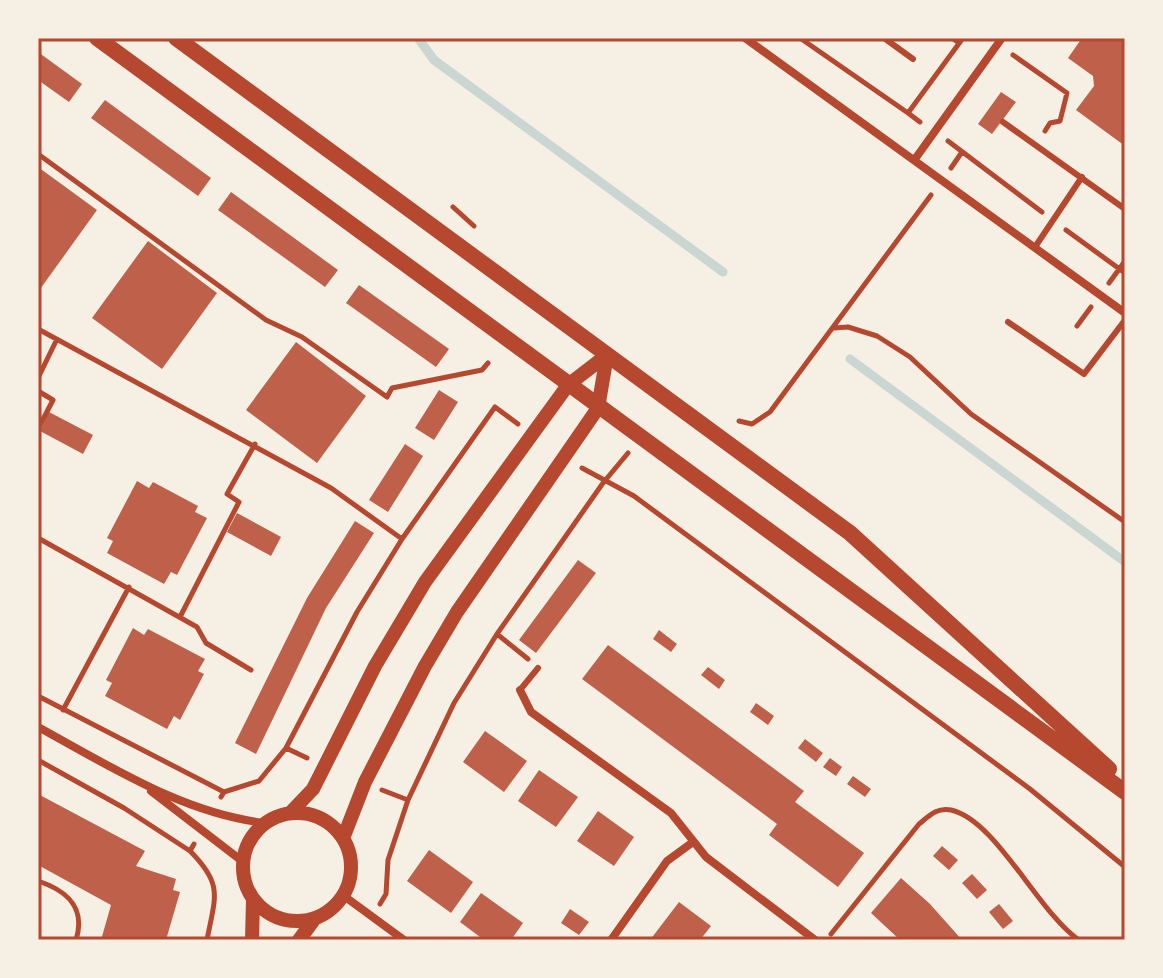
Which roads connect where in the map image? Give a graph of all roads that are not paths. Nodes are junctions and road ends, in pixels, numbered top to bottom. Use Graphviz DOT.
graph roads {
  1 [pos="97,38"];
  2 [pos="176,38"];
  3 [pos="745,38"];
  4 [pos="884,38"];
  5 [pos="1002,38"];
  6 [pos="913,59"];
  7 [pos="1003,122"];
  8 [pos="915,159"];
  9 [pos="1082,177"];
  10 [pos="1125,209"];
  11 [pos="1035,247"];
  12 [pos="1125,313"];
  13 [pos="1125,320"];
  14 [pos="1008,322"];
  15 [pos="607,355"];
  16 [pos="568,385"];
  17 [pos="598,408"];
  18 [pos="538,668"];
  19 [pos="520,690"];
  20 [pos="38,727"];
  21 [pos="141,783"];
  22 [pos="1125,784"];
  23 [pos="1125,792"];
  24 [pos="291,812"];
  25 [pos="265,823"];
  26 [pos="344,836"];
  27 [pos="693,842"];
  28 [pos="242,861"];
  29 [pos="344,896"];
  30 [pos="253,900"];
  31 [pos="313,921"];
  32 [pos="252,940"];
  33 [pos="299,940"];
  34 [pos="404,940"];
  35 [pos="611,940"];
  36 [pos="815,940"];
  1 -- 16 [label="main road"];
  2 -- 15 [label="main road"];
  3 -- 8 [label="street"];
  4 -- 6 [label="lane"];
  5 -- 8 [label="street"];
  7 -- 9 [label="lane"];
  8 -- 11 [label="street"];
  9 -- 10 [label="lane"];
  9 -- 11 [label="lane"];
  11 -- 12 [label="street"];
  13 -- 14 [label="lane"];
  15 -- 16 [label="street"];
  15 -- 17 [label="street"];
  15 -- 22 [label="main road"];
  16 -- 17 [label="main road"];
  16 -- 24 [label="street"];
  17 -- 23 [label="main road"];
  17 -- 26 [label="street"];
  18 -- 19 [label="lane"];
  19 -- 27 [label="street"];
  20 -- 21 [label="street"];
  21 -- 25 [label="street"];
  21 -- 28 [label="street"];
  24 -- 25 [label="street"];
  24 -- 26 [label="street"];
  25 -- 28 [label="street"];
  26 -- 29 [label="street"];
  27 -- 35 [label="street"];
  27 -- 36 [label="street"];
  28 -- 30 [label="street"];
  29 -- 31 [label="street"];
  29 -- 34 [label="street"];
  30 -- 31 [label="street"];
  30 -- 32 [label="street"];
  31 -- 33 [label="street"];
}
